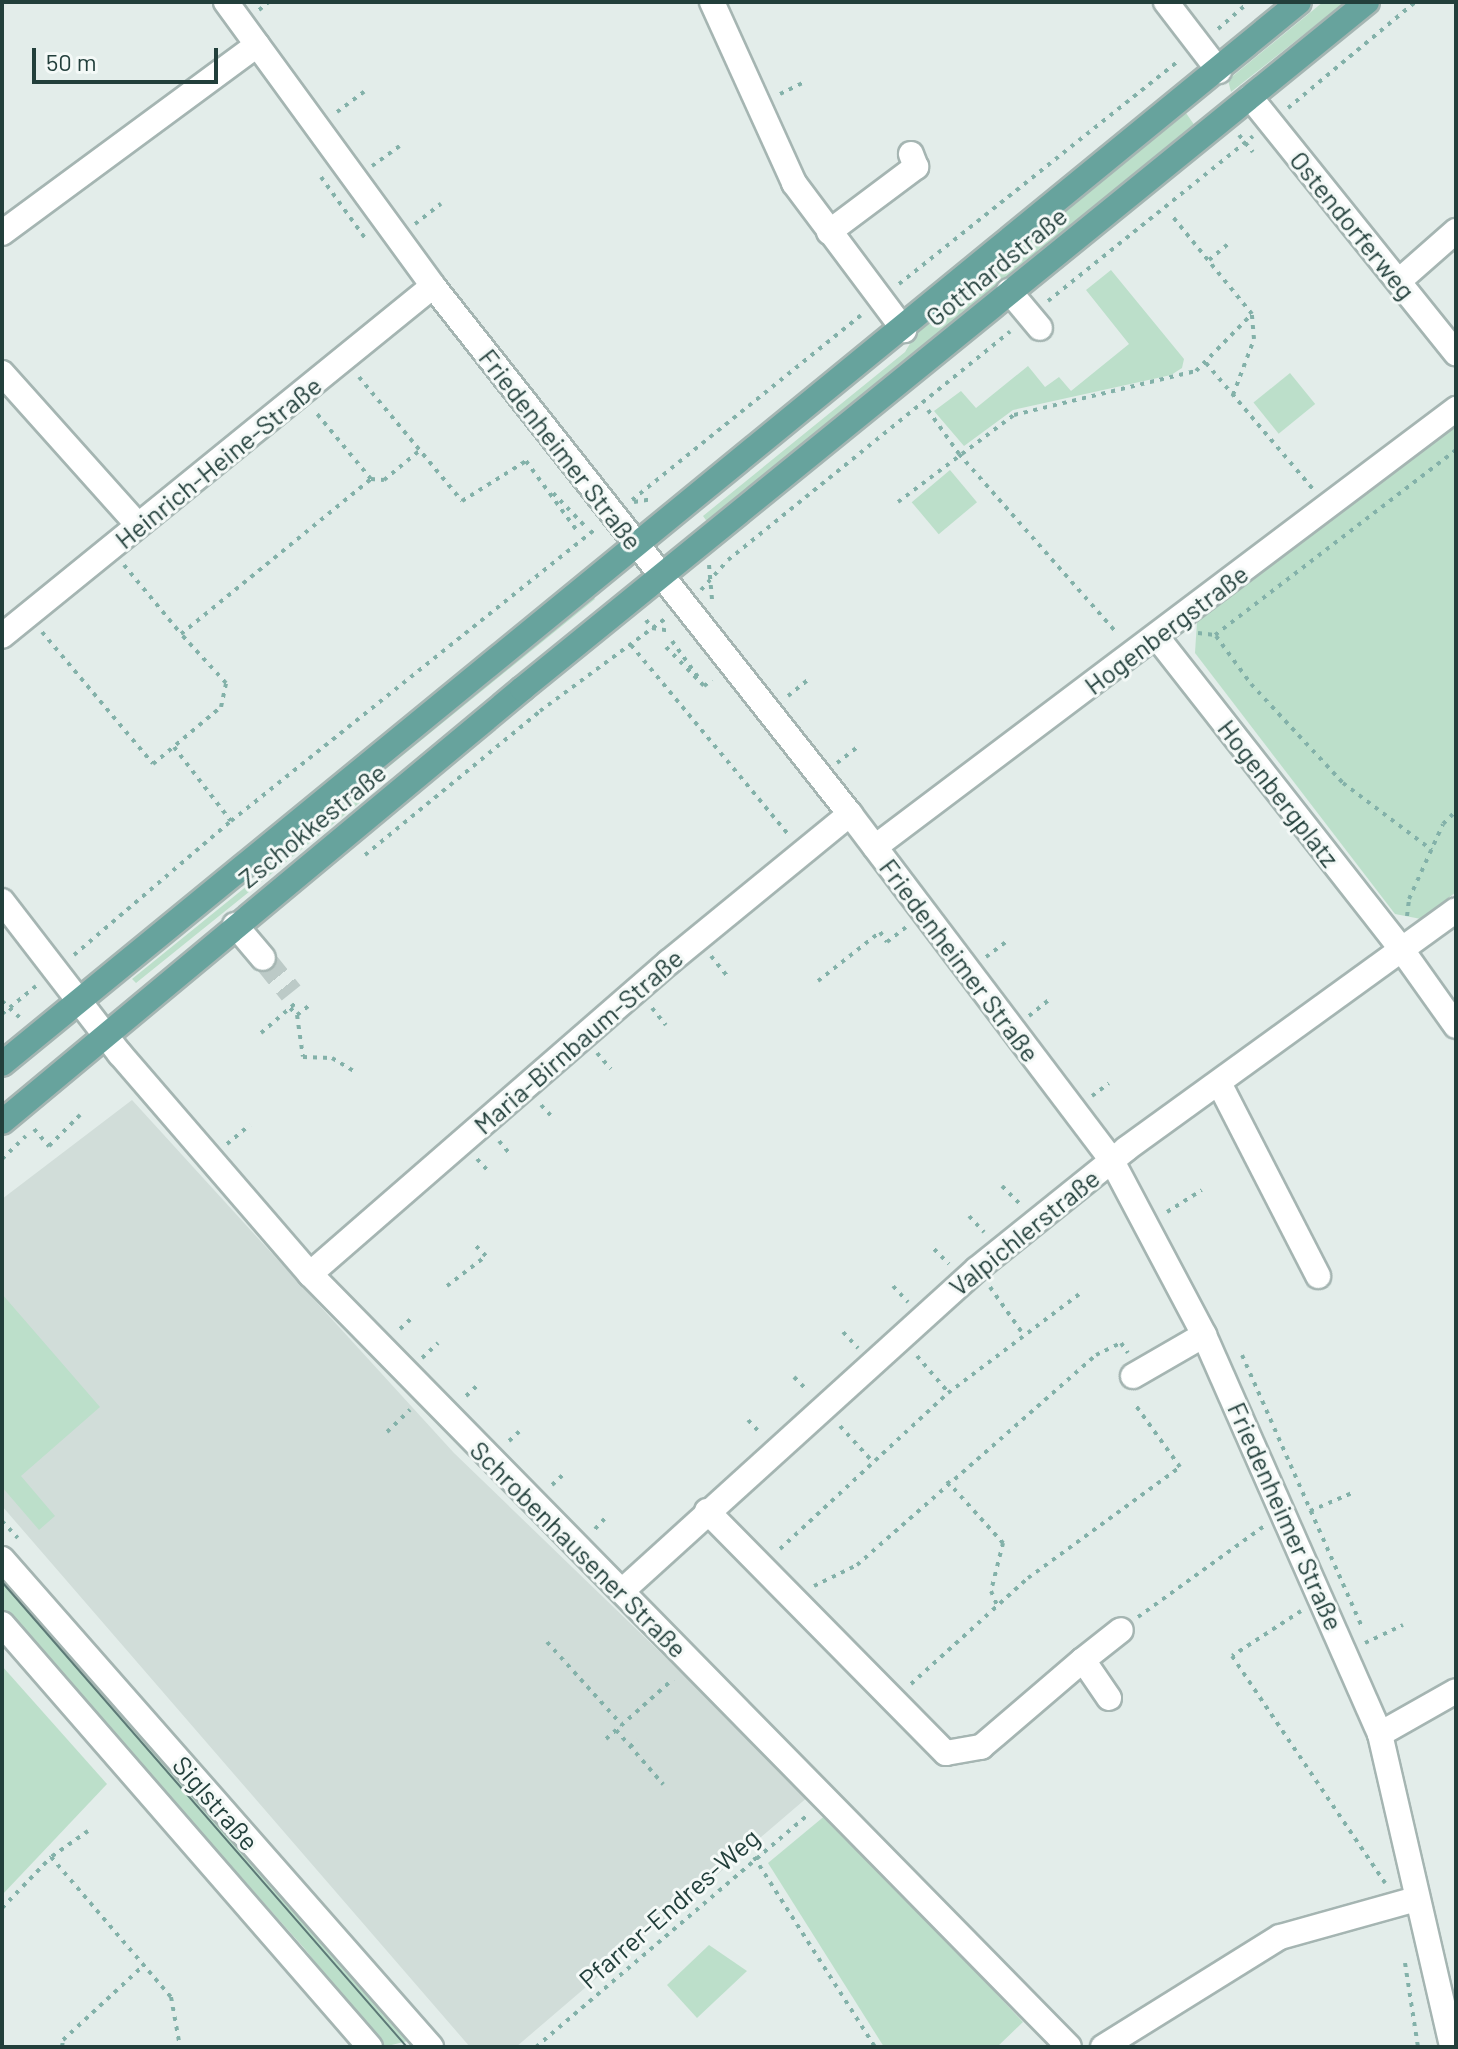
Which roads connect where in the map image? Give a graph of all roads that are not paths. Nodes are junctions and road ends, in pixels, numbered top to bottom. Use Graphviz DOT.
graph roads {
  1 [pos="226,2"];
  2 [pos="712,2"];
  3 [pos="1166,2"];
  4 [pos="1299,2"];
  5 [pos="1367,2"];
  6 [pos="257,45"];
  7 [pos="1219,71"];
  8 [pos="1250,97"];
  9 [pos="911,154"];
  10 [pos="1456,231"];
  11 [pos="829,232"];
  12 [pos="2,233"];
  13 [pos="1399,281"];
  14 [pos="433,286"];
  15 [pos="1009,291"];
  16 [pos="1040,328"];
  17 [pos="904,330"];
  18 [pos="1456,353"];
  19 [pos="2,373"];
  20 [pos="1456,409"];
  21 [pos="138,525"];
  22 [pos="637,546"];
  23 [pos="661,576"];
  24 [pos="2,636"];
  25 [pos="1156,636"];
  26 [pos="850,814"];
  27 [pos="875,847"];
  28 [pos="2,901"];
  29 [pos="1456,910"];
  30 [pos="235,925"];
  31 [pos="1402,950"];
  32 [pos="263,958"];
  33 [pos="78,998"];
  34 [pos="1456,1026"];
  35 [pos="105,1035"];
  36 [pos="2,1064"];
  37 [pos="1219,1083"];
  38 [pos="2,1122"];
  39 [pos="1112,1161"];
  40 [pos="310,1274"];
  41 [pos="1318,1276"];
  42 [pos="1204,1335"];
  43 [pos="1137,1374"];
  44 [pos="707,1511"];
  45 [pos="2,1559"];
  46 [pos="622,1591"];
  47 [pos="2,1624"];
  48 [pos="1121,1630"];
  49 [pos="1083,1660"];
  50 [pos="1456,1691"];
  51 [pos="1109,1698"];
  52 [pos="1380,1734"];
  53 [pos="1402,1900"];
  54 [pos="370,2047"];
  55 [pos="431,2047"];
  56 [pos="1069,2047"];
  57 [pos="1103,2047"];
  58 [pos="1452,2047"];
  1 -- 6 [label="street, Friedenheimer Straße"];
  2 -- 11 [label="street"];
  3 -- 7 [label="street"];
  4 -- 7 [label="main road, Gotthardstraße"];
  5 -- 8 [label="main road, Gotthardstraße"];
  6 -- 12 [label="street"];
  6 -- 14 [label="street, Friedenheimer Straße"];
  7 -- 17 [label="main road, Gotthardstraße"];
  8 -- 13 [label="street, Ostendorferweg"];
  8 -- 15 [label="main road, Gotthardstraße"];
  9 -- 11 [label="street"];
  10 -- 13 [label="street"];
  11 -- 17 [label="street"];
  13 -- 18 [label="street, Ostendorferweg"];
  14 -- 21 [label="street, Heinrich-Heine-Straße"];
  14 -- 22 [label="street, Friedenheimer Straße"];
  15 -- 16 [label="street"];
  15 -- 23 [label="main road, Gotthardstraße"];
  17 -- 22 [label="main road, Gotthardstraße"];
  19 -- 21 [label="street"];
  20 -- 25 [label="street, Hogenbergstraße"];
  21 -- 24 [label="street, Heinrich-Heine-Straße"];
  22 -- 23 [label="street, Friedenheimer Straße"];
  22 -- 33 [label="main road, Zschokkestraße"];
  23 -- 26 [label="street, Friedenheimer Straße"];
  23 -- 30 [label="main road, Zschokkestraße"];
  25 -- 27 [label="street, Hogenbergstraße"];
  25 -- 31 [label="street, Hogenbergplatz"];
  26 -- 27 [label="street, Friedenheimer Straße"];
  26 -- 40 [label="street, Maria-Birnbaum-Straße"];
  27 -- 39 [label="street, Friedenheimer Straße"];
  28 -- 33 [label="street, Schrobenhausener Straße"];
  29 -- 31 [label="street, Valpichlerstraße"];
  30 -- 32 [label="street"];
  30 -- 35 [label="main road, Zschokkestraße"];
  31 -- 34 [label="street, Hogenbergplatz"];
  31 -- 37 [label="street, Valpichlerstraße"];
  33 -- 35 [label="street, Schrobenhausener Straße"];
  33 -- 36 [label="main road, Zschokkestraße"];
  35 -- 38 [label="main road, Zschokkestraße"];
  35 -- 40 [label="street, Schrobenhausener Straße"];
  37 -- 39 [label="street, Valpichlerstraße"];
  37 -- 41 [label="street"];
  39 -- 42 [label="street, Friedenheimer Straße"];
  39 -- 44 [label="street, Valpichlerstraße"];
  40 -- 46 [label="street, Schrobenhausener Straße"];
  42 -- 43 [label="street"];
  42 -- 52 [label="street, Friedenheimer Straße"];
  44 -- 46 [label="street, Valpichlerstraße"];
  44 -- 49 [label="street"];
  45 -- 55 [label="street, Siglstraße"];
  46 -- 56 [label="street, Schrobenhausener Straße"];
  47 -- 54 [label="street, Siglstraße"];
  48 -- 49 [label="street"];
  49 -- 51 [label="street"];
  50 -- 52 [label="street"];
  52 -- 53 [label="street, Friedenheimer Straße"];
  53 -- 57 [label="street"];
  53 -- 58 [label="street, Friedenheimer Straße"];
}
